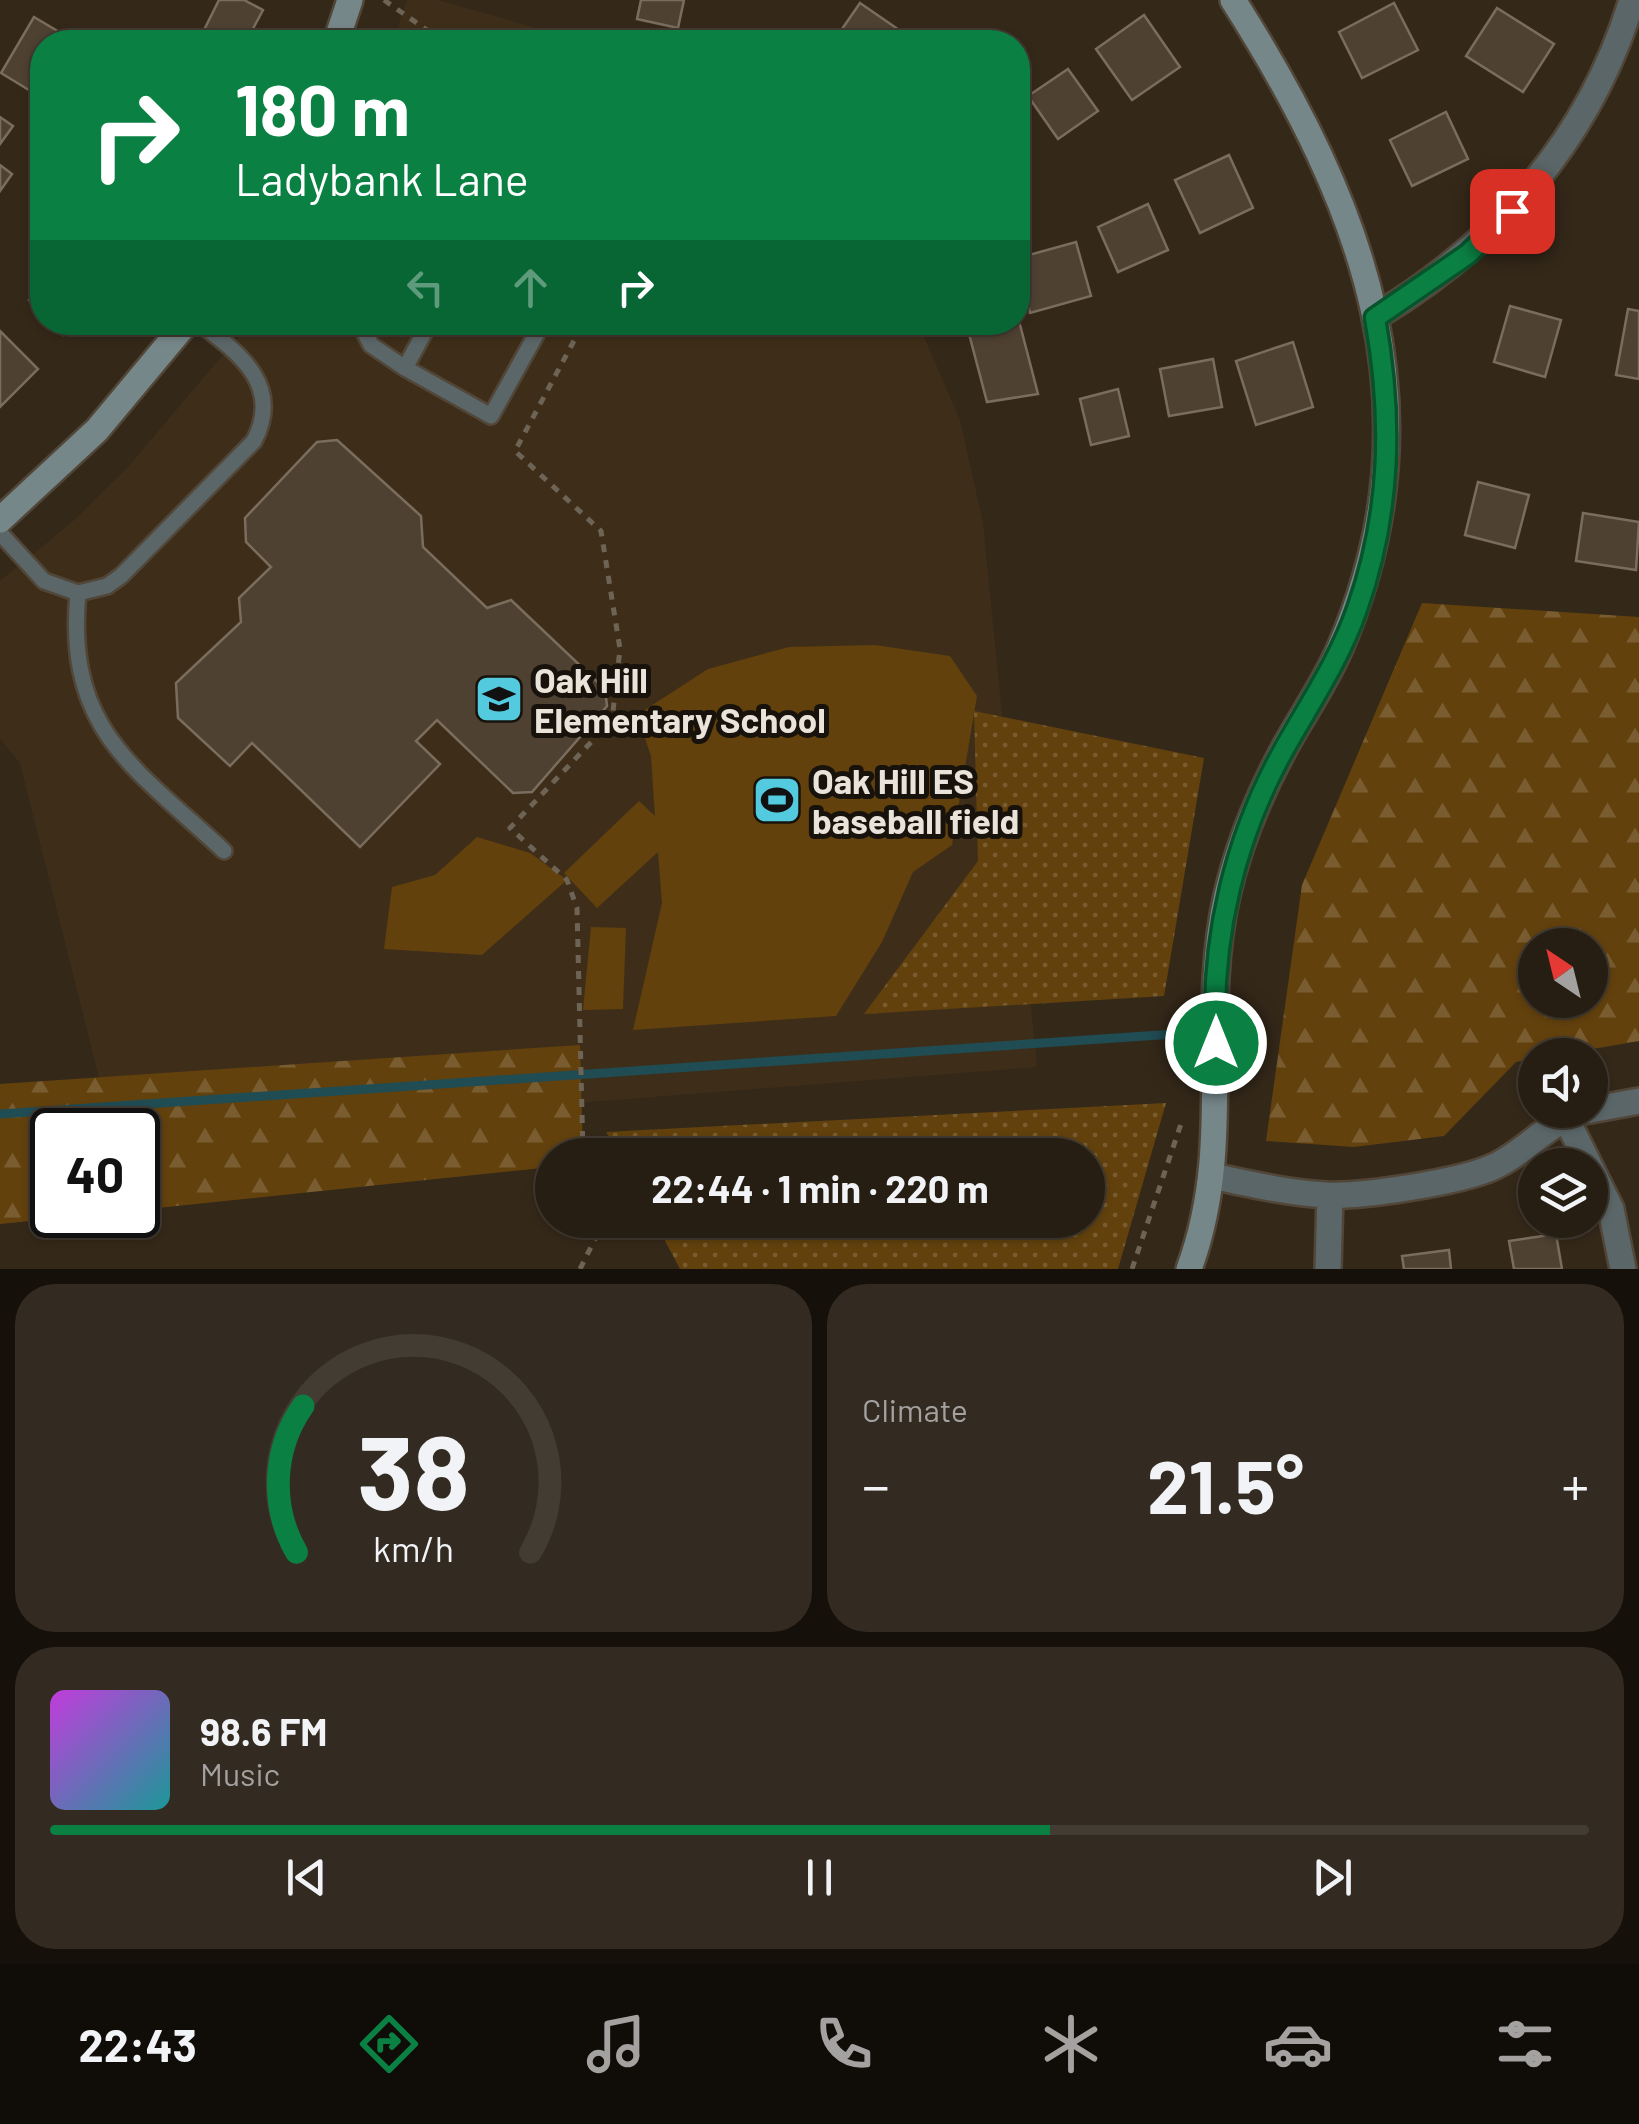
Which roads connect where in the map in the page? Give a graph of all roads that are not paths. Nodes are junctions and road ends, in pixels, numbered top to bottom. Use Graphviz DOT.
graph roads {
  1 [pos="350,0"];
  2 [pos="1232,0"];
  3 [pos="1632,0"];
  4 [pos="340,30"];
  5 [pos="1375,318"];
  6 [pos="176,335"];
  7 [pos="215,335"];
  8 [pos="366,335"];
  9 [pos="423,335"];
  10 [pos="536,335"];
  11 [pos="405,368"];
  12 [pos="0,520"];
  13 [pos="0,533"];
  14 [pos="78,593"];
  15 [pos="224,851"];
  16 [pos="1639,1102"];
  17 [pos="1608,1107"];
  18 [pos="1557,1128"];
  19 [pos="1586,1128"];
  20 [pos="1212,1176"];
  21 [pos="1330,1196"];
  22 [pos="1189,1269"];
  23 [pos="1328,1269"];
  24 [pos="1623,1269"];
  1 -- 4 [label="street"];
  2 -- 5 [label="street"];
  3 -- 5 [label="street"];
  5 -- 20 [label="street"];
  6 -- 12 [label="street"];
  7 -- 14 [label="lane"];
  8 -- 11 [label="lane"];
  9 -- 11 [label="lane"];
  10 -- 11 [label="lane"];
  13 -- 14 [label="lane"];
  14 -- 15 [label="lane"];
  16 -- 17 [label="street"];
  18 -- 21 [label="street"];
  19 -- 24 [label="street"];
  20 -- 21 [label="street"];
  20 -- 22 [label="street"];
  21 -- 23 [label="street"];
}
